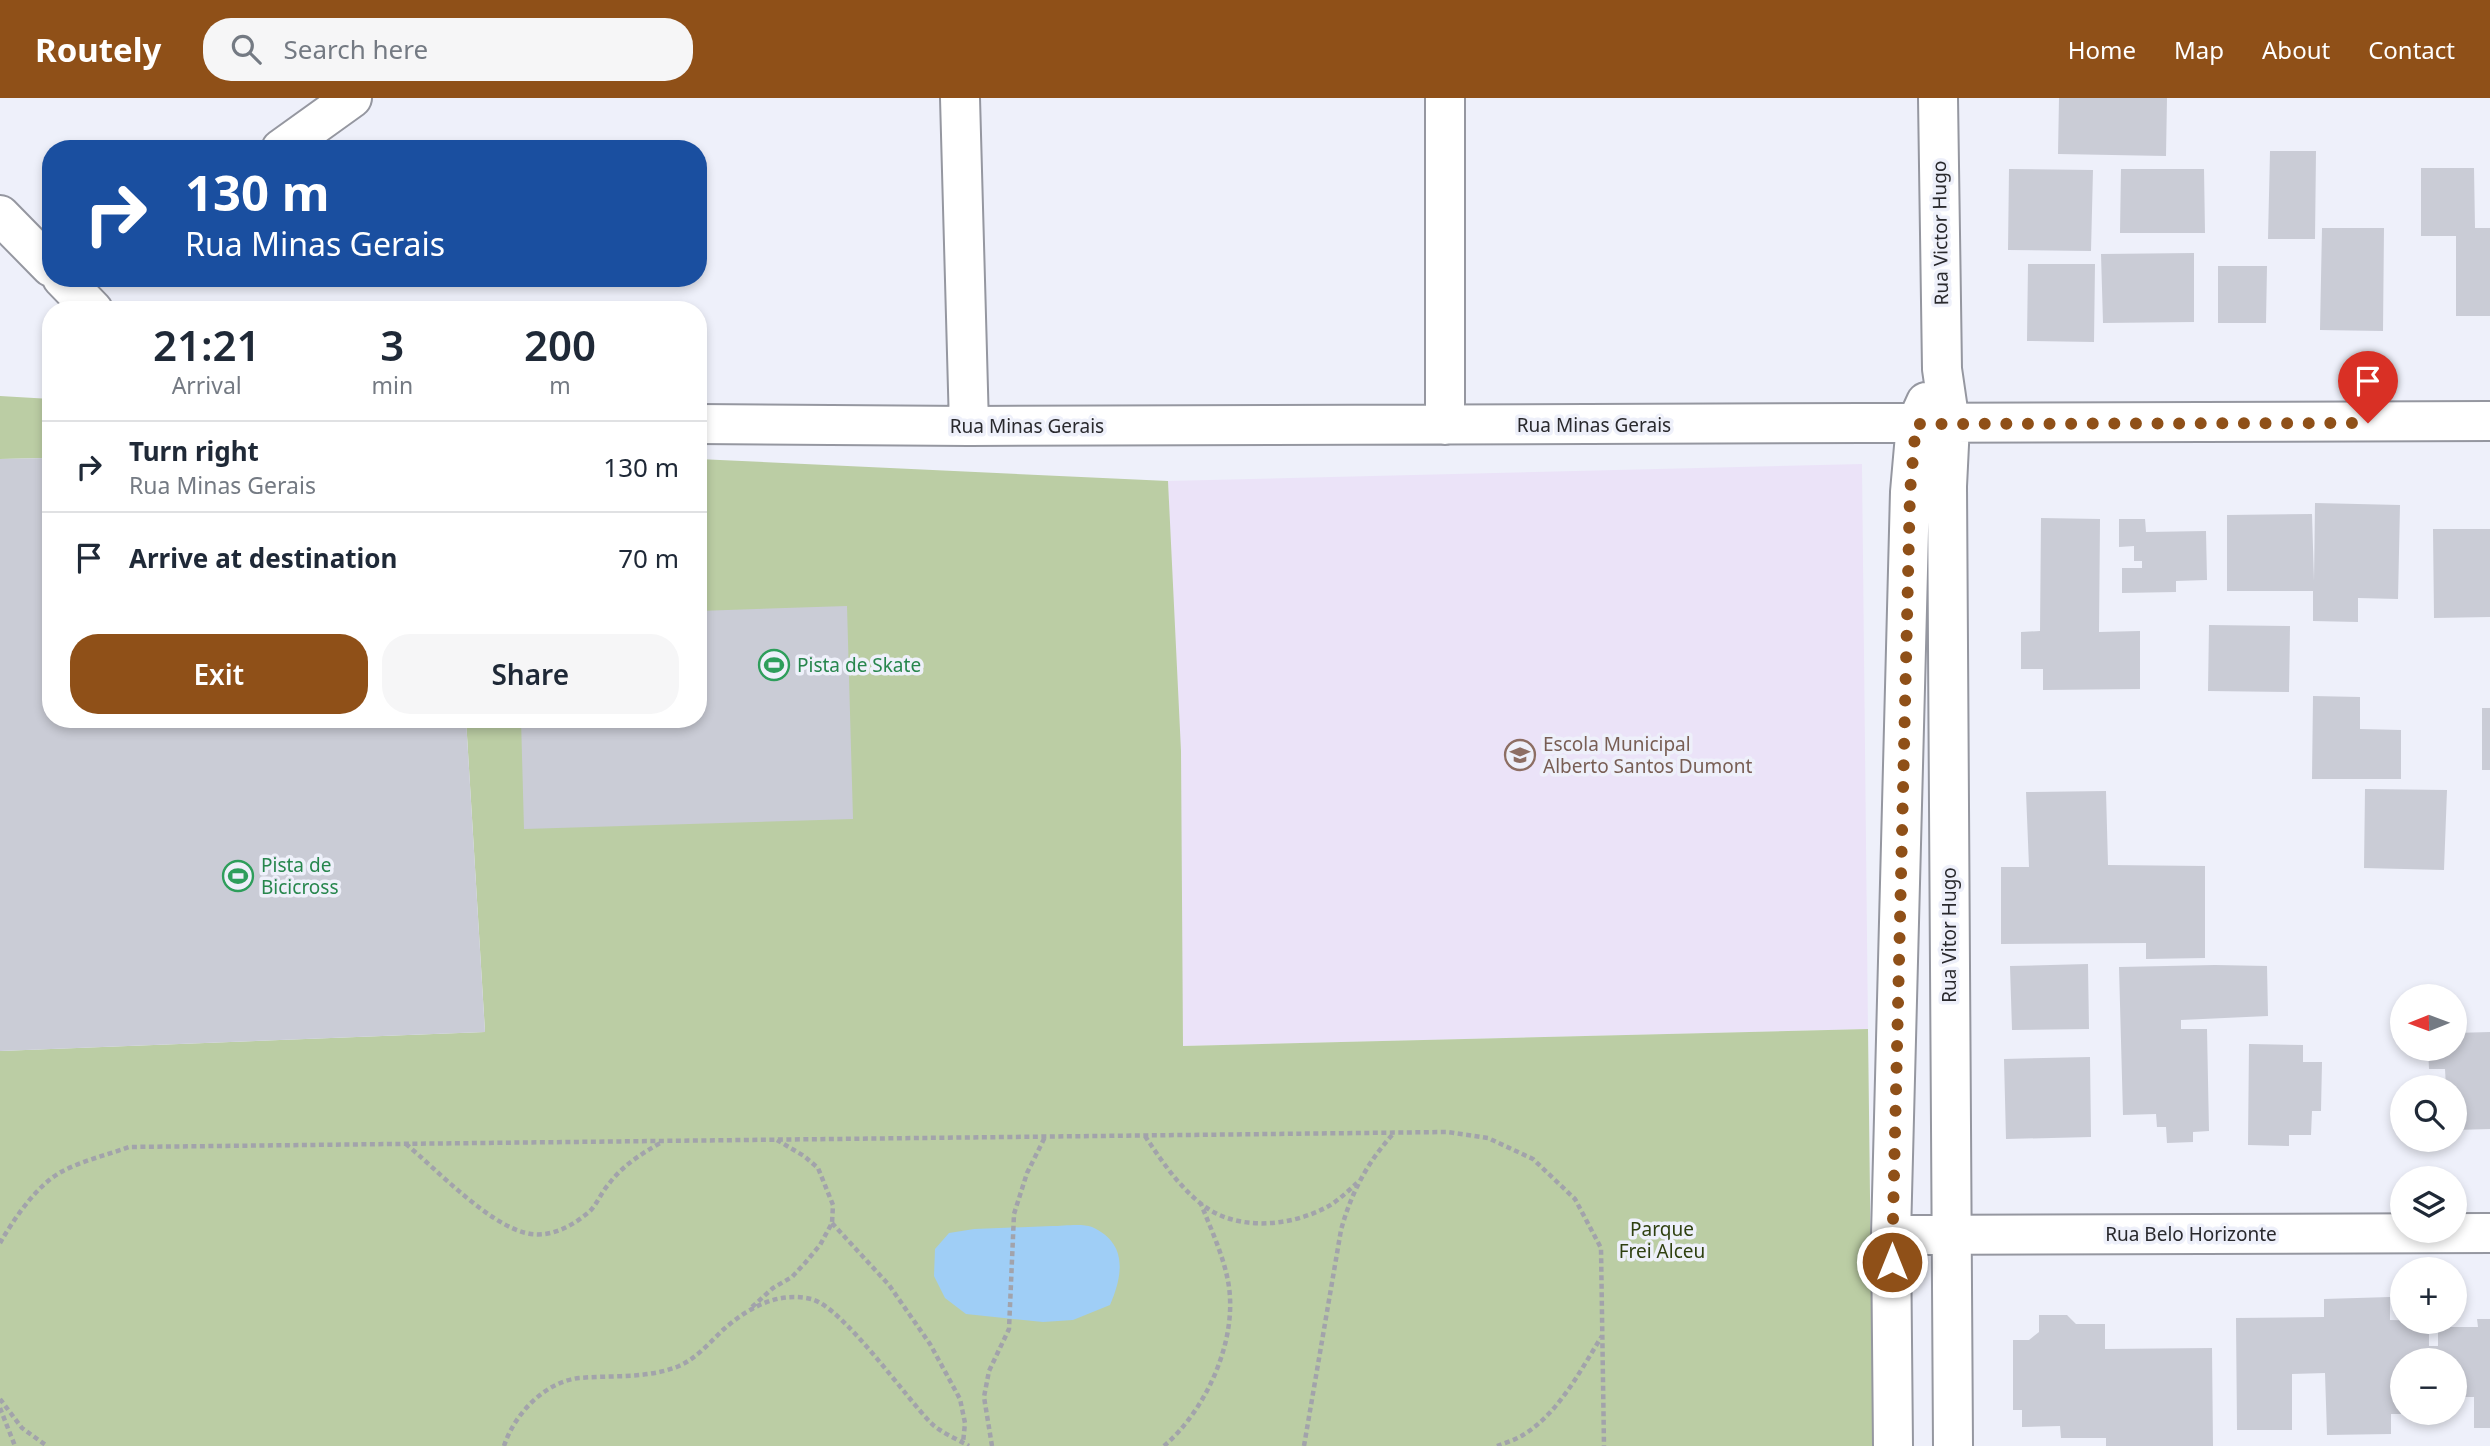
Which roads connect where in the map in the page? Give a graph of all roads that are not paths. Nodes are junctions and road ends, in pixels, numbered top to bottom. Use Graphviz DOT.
graph roads {
  1 [pos="352,98"];
  2 [pos="960,98"];
  3 [pos="1445,98"];
  4 [pos="1938,98"];
  5 [pos="294,140"];
  6 [pos="0,215"];
  7 [pos="42,258"];
  8 [pos="2490,421"];
  9 [pos="707,424"];
  10 [pos="1933,424"];
  11 [pos="1445,425"];
  12 [pos="969,426"];
  13 [pos="2490,1233"];
  14 [pos="1950,1234"];
  15 [pos="1891,1236"];
  16 [pos="1894,1446"];
  17 [pos="1952,1446"];
  1 -- 5 [label="street"];
  2 -- 12 [label="street"];
  3 -- 11 [label="street"];
  4 -- 10 [label="street, Rua Victor Hugo"];
  6 -- 7 [label="street"];
  8 -- 10 [label="street, Rua Minas Gerais"];
  9 -- 12 [label="street, Rua Minas Gerais"];
  10 -- 11 [label="street, Rua Minas Gerais"];
  10 -- 14 [label="street, Rua Vitor Hugo"];
  10 -- 15 [label="street"];
  11 -- 12 [label="street, Rua Minas Gerais"];
  13 -- 14 [label="street, Rua Belo Horizonte"];
  14 -- 15 [label="street, Rua Belo Horizonte"];
  14 -- 17 [label="street, Rua Vitor Hugo"];
  15 -- 16 [label="street"];
}
